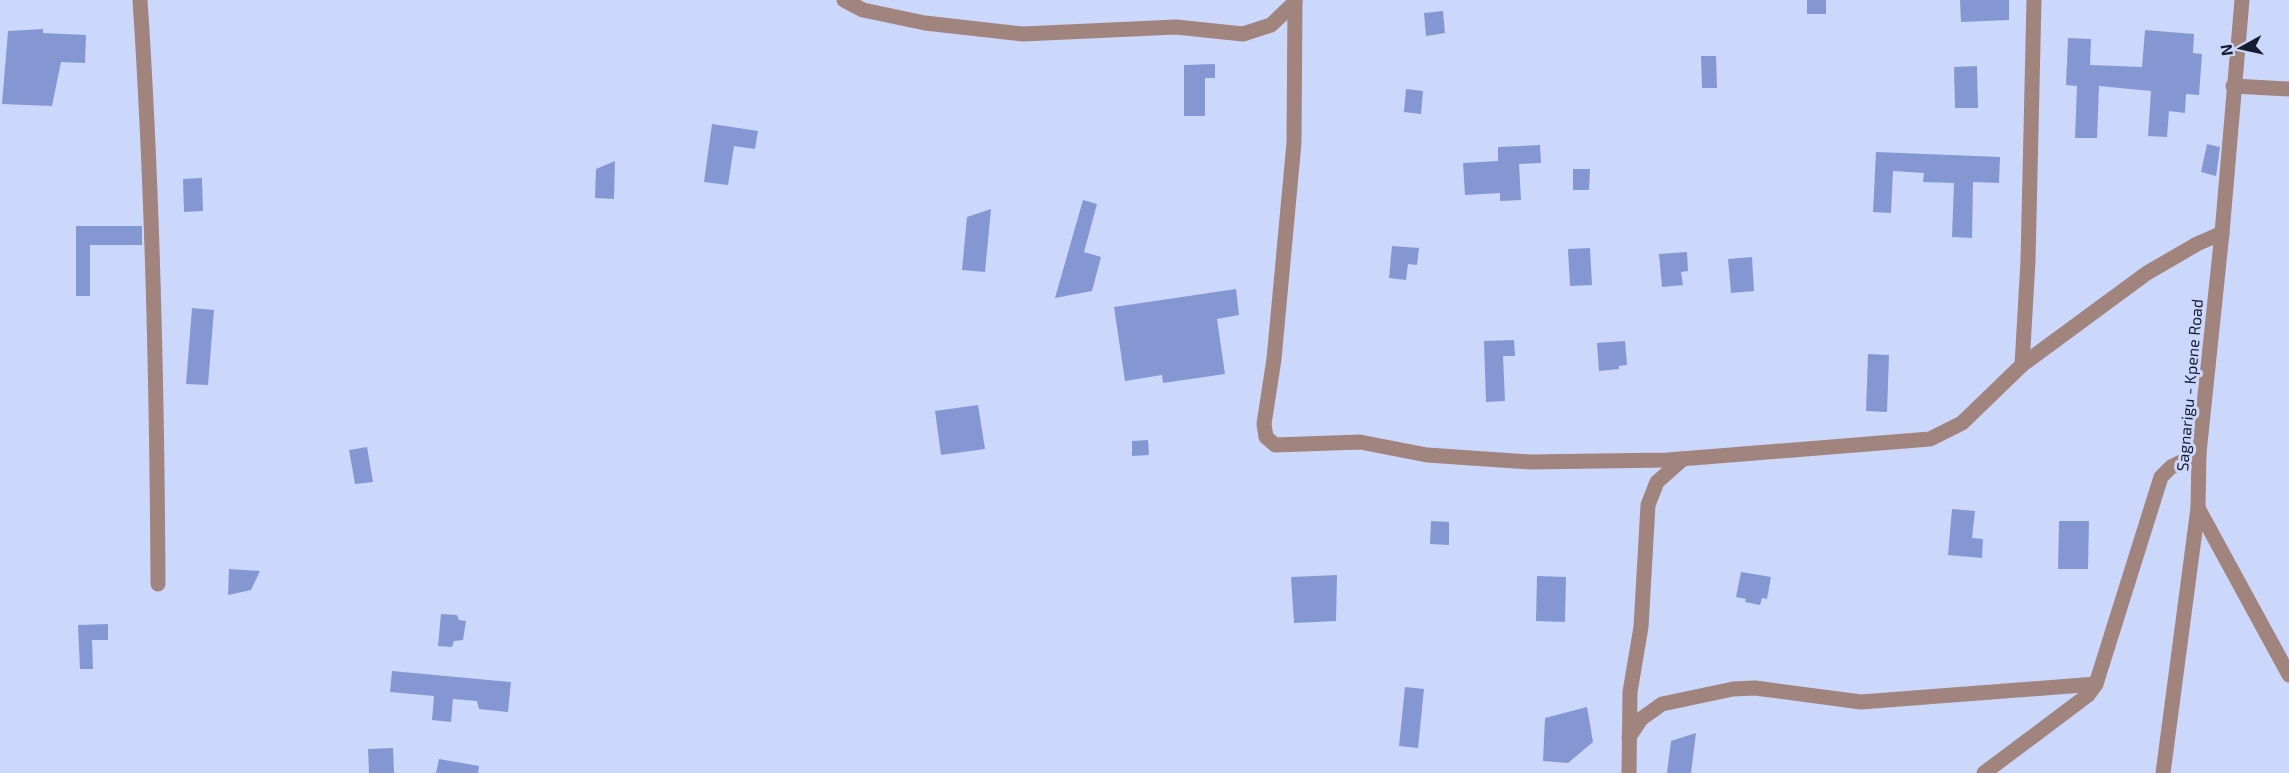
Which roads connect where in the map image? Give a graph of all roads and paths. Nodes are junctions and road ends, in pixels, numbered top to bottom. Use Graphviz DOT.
graph roads {
  1 [pos="140,0"];
  2 [pos="844,0"];
  3 [pos="2034,0"];
  4 [pos="2242,0"];
  5 [pos="1295,1"];
  6 [pos="2233,86"];
  7 [pos="2289,89"];
  8 [pos="2222,233"];
  9 [pos="2022,365"];
  10 [pos="2199,453"];
  11 [pos="1683,459"];
  12 [pos="2198,508"];
  13 [pos="158,584"];
  14 [pos="2289,675"];
  15 [pos="2096,684"];
  16 [pos="1629,737"];
  17 [pos="1629,773"];
  18 [pos="1984,773"];
  19 [pos="2163,773"];
  1 -- 13 [label="street"];
  2 -- 5 [label="street"];
  3 -- 9 [label="street"];
  4 -- 6 [label="street, Sagnarigu - Kpene Road"];
  5 -- 11 [label="street"];
  6 -- 7 [label="street"];
  6 -- 8 [label="street, Sagnarigu - Kpene Road"];
  8 -- 9 [label="street"];
  8 -- 10 [label="street, Sagnarigu - Kpene Road"];
  9 -- 11 [label="street"];
  10 -- 12 [label="street, Sagnarigu - Kpene Road"];
  10 -- 15 [label="street"];
  11 -- 16 [label="street"];
  12 -- 14 [label="street"];
  12 -- 19 [label="street, Sagnarigu - Kpene Road"];
  15 -- 16 [label="street"];
  15 -- 18 [label="street"];
  16 -- 17 [label="street"];
}
